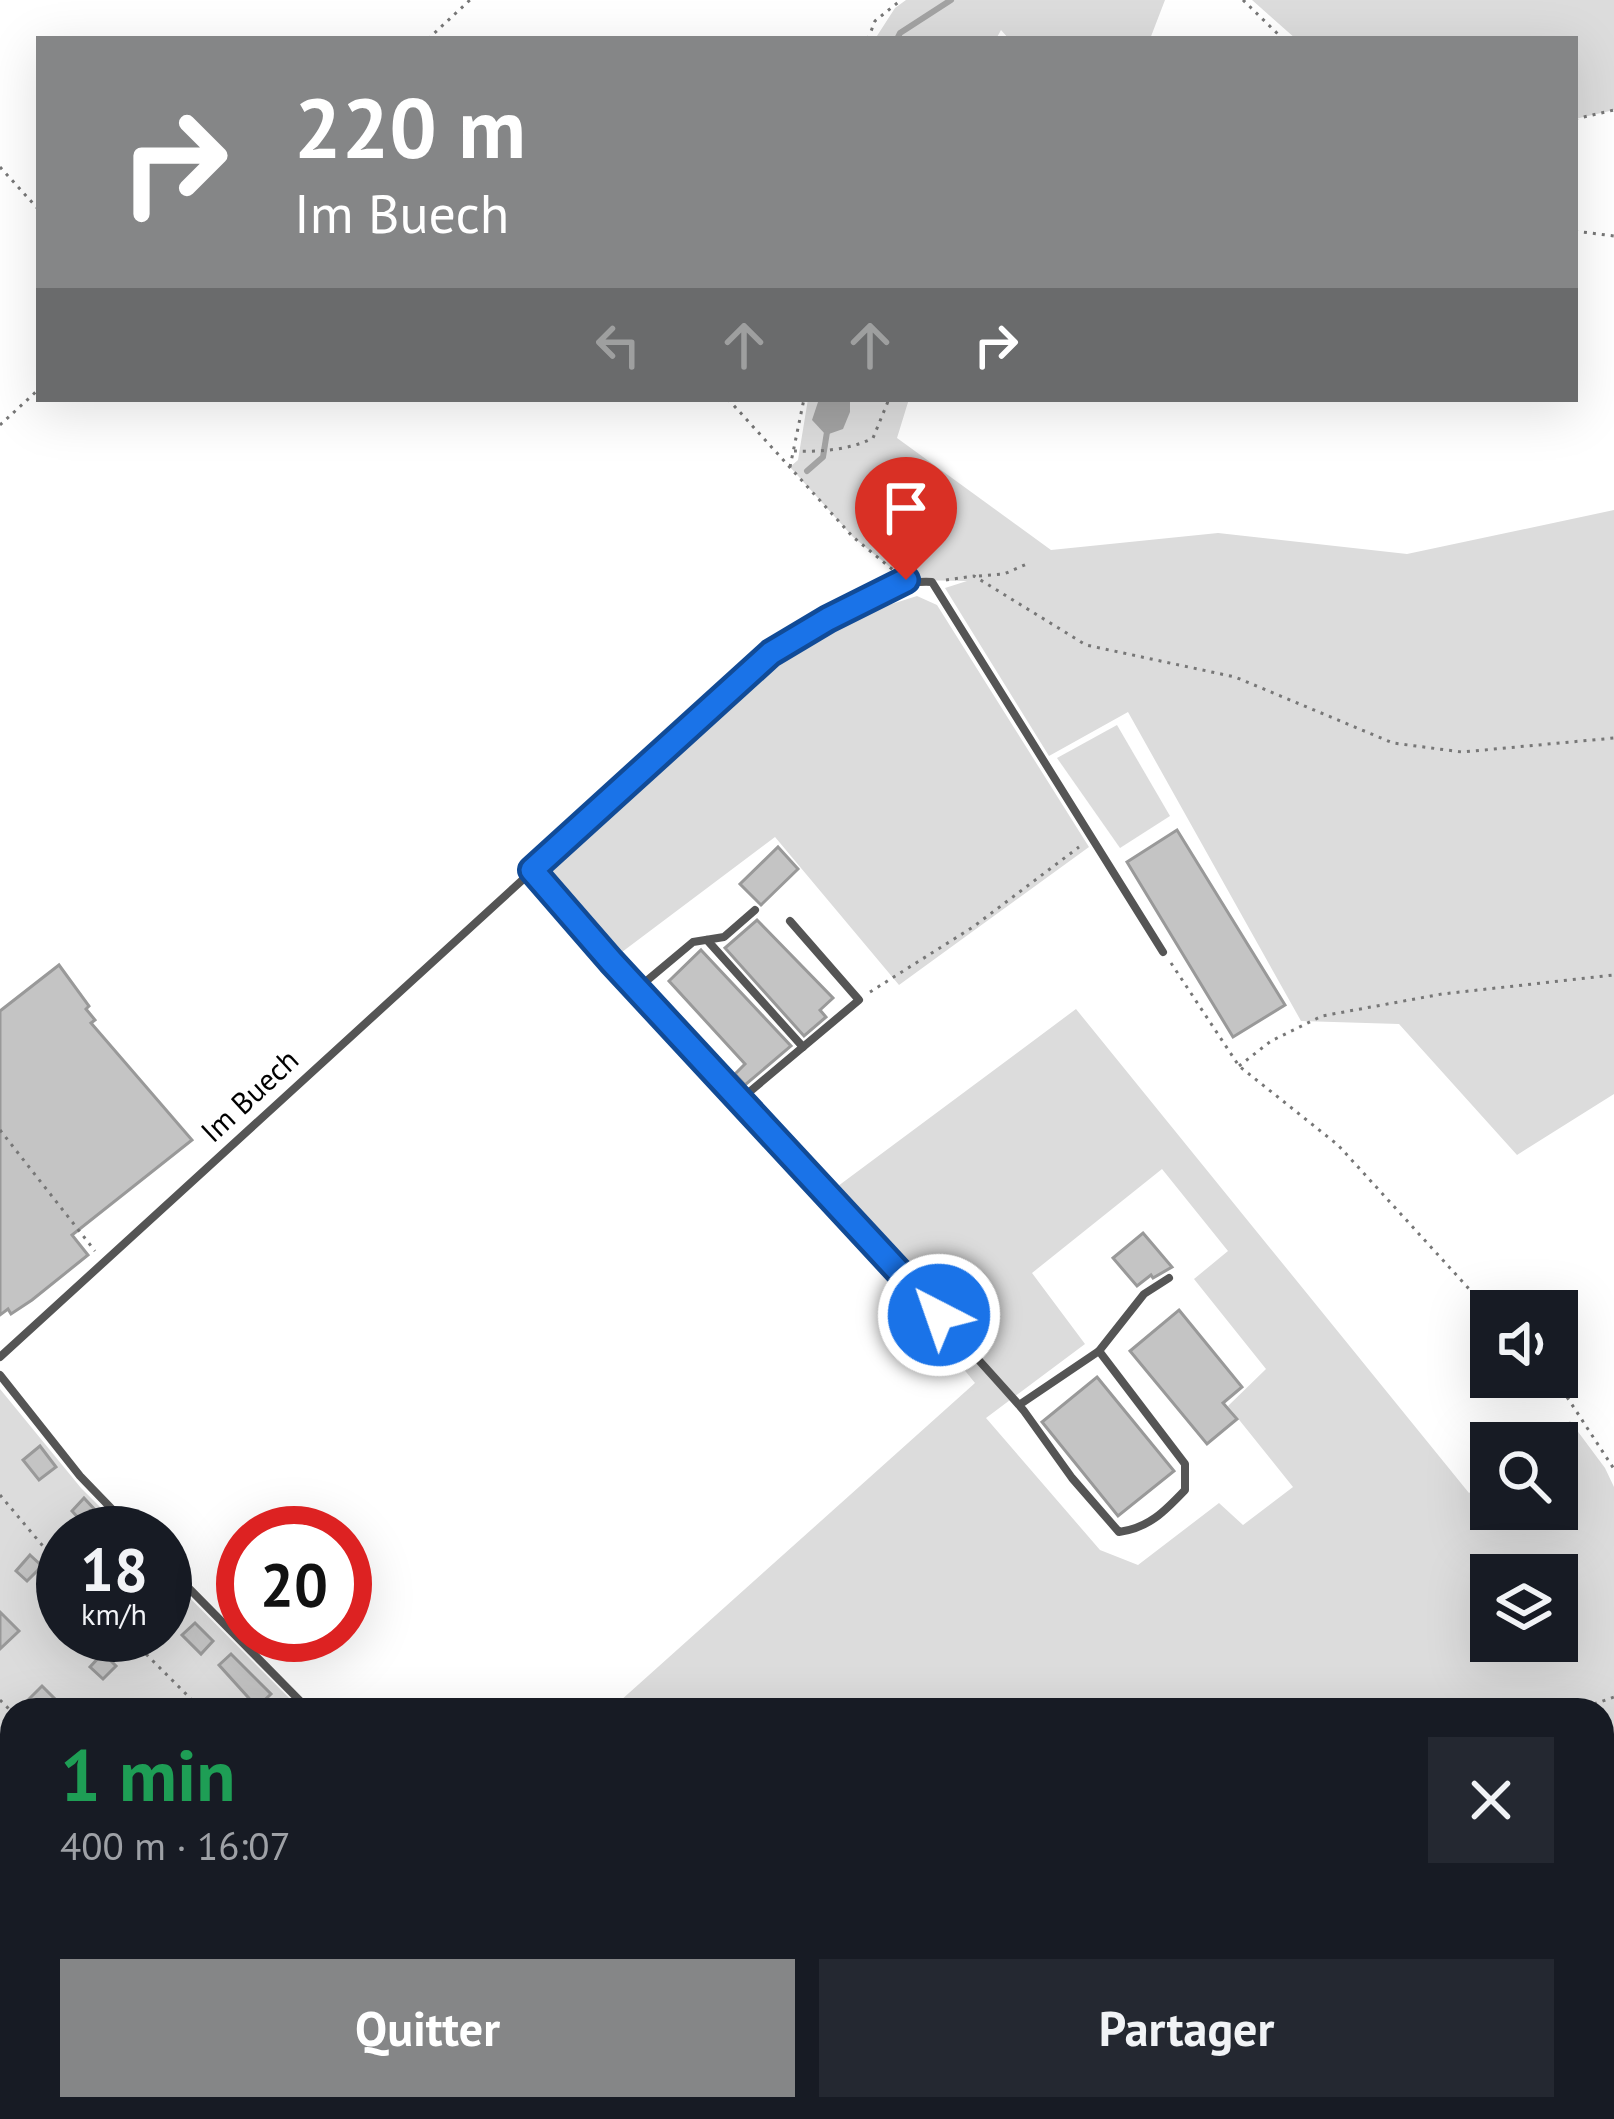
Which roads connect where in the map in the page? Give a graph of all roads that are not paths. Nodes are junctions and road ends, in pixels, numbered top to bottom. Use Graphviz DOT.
graph roads {
  1 [pos="532,870"];
  2 [pos="755,910"];
  3 [pos="790,921"];
  4 [pos="707,940"];
  5 [pos="1163,952"];
  6 [pos="638,988"];
  7 [pos="803,1047"];
  8 [pos="741,1100"];
  9 [pos="1168,1278"];
  10 [pos="1099,1351"];
  11 [pos="0,1357"];
  12 [pos="0,1375"];
  13 [pos="1018,1405"];
  14 [pos="108,1506"];
  15 [pos="192,1591"];
  16 [pos="297,1698"];
  1 -- 5 [label="lane, Im Buech"];
  1 -- 6 [label="lane"];
  1 -- 11 [label="lane, Im Buech"];
  2 -- 4 [label="lane"];
  3 -- 7 [label="lane"];
  4 -- 6 [label="lane"];
  4 -- 7 [label="lane"];
  6 -- 8 [label="lane"];
  7 -- 8 [label="lane"];
  8 -- 13 [label="lane"];
  9 -- 10 [label="lane"];
  10 -- 13 [label="lane"];
  10 -- 13 [label="lane"];
  12 -- 14 [label="lane"];
  15 -- 16 [label="lane"];
}
